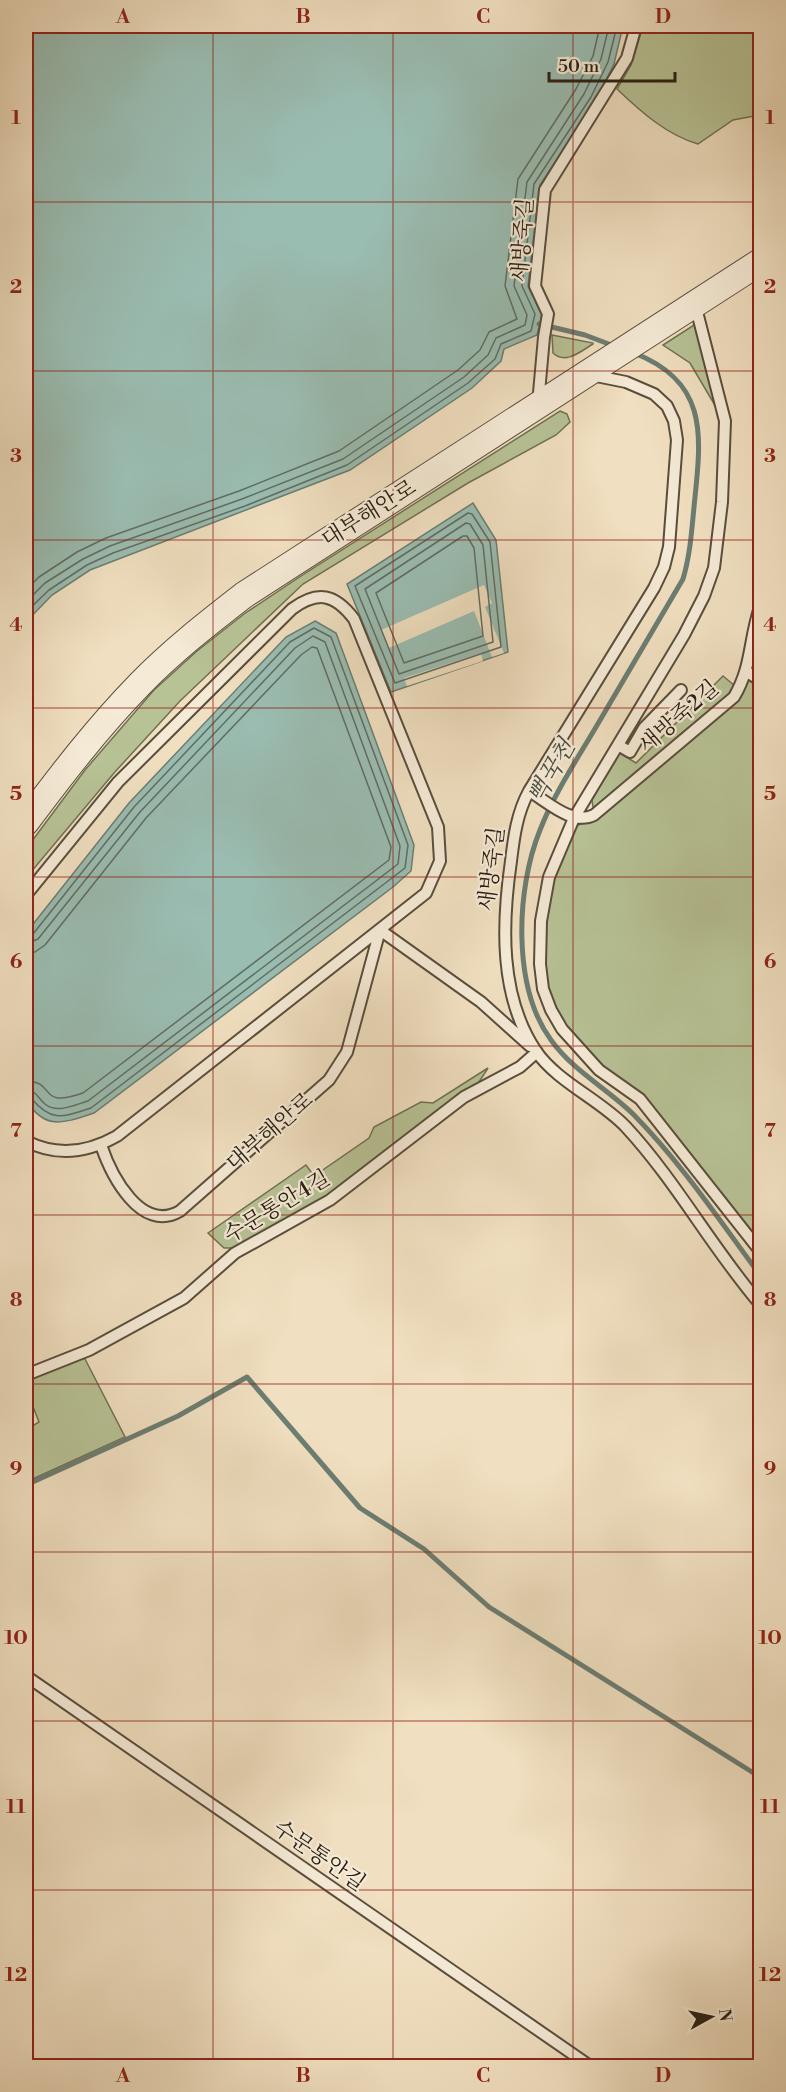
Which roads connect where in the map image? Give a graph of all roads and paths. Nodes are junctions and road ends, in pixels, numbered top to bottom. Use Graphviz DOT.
graph roads {
  1 [pos="636,26"];
  2 [pos="760,262"];
  3 [pos="686,310"];
  4 [pos="594,370"];
  5 [pos="538,407"];
  6 [pos="760,607"];
  7 [pos="747,672"];
  8 [pos="760,680"];
  9 [pos="681,690"];
  10 [pos="618,745"];
  11 [pos="533,793"];
  12 [pos="572,817"];
  13 [pos="26,822"];
  14 [pos="26,895"];
  15 [pos="380,930"];
  16 [pos="537,1052"];
  17 [pos="26,1141"];
  18 [pos="101,1145"];
  19 [pos="760,1251"];
  20 [pos="760,1304"];
  21 [pos="26,1375"];
  22 [pos="26,1676"];
  23 [pos="590,2067"];
  1 -- 5 [label="lane, 새방죽길"];
  2 -- 3 [label="street, 대부해안로"];
  3 -- 4 [label="street, 대부해안로"];
  3 -- 10 [label="lane"];
  4 -- 5 [label="street, 대부해안로"];
  4 -- 11 [label="lane, 새방죽길"];
  5 -- 13 [label="street, 대부해안로"];
  6 -- 7 [label="lane, 새방죽2길"];
  7 -- 8 [label="lane"];
  7 -- 12 [label="lane, 새방죽2길"];
  9 -- 10 [label="lane"];
  10 -- 12 [label="lane"];
  11 -- 12 [label="lane"];
  11 -- 16 [label="lane, 새방죽길"];
  12 -- 19 [label="lane"];
  14 -- 15 [label="lane"];
  15 -- 16 [label="lane"];
  15 -- 18 [label="lane"];
  15 -- 18 [label="lane, 대부해안로"];
  16 -- 20 [label="lane, 새방죽길"];
  16 -- 21 [label="lane, 수문통안4길"];
  17 -- 18 [label="lane"];
  22 -- 23 [label="lane, 수문통안길"];
}
